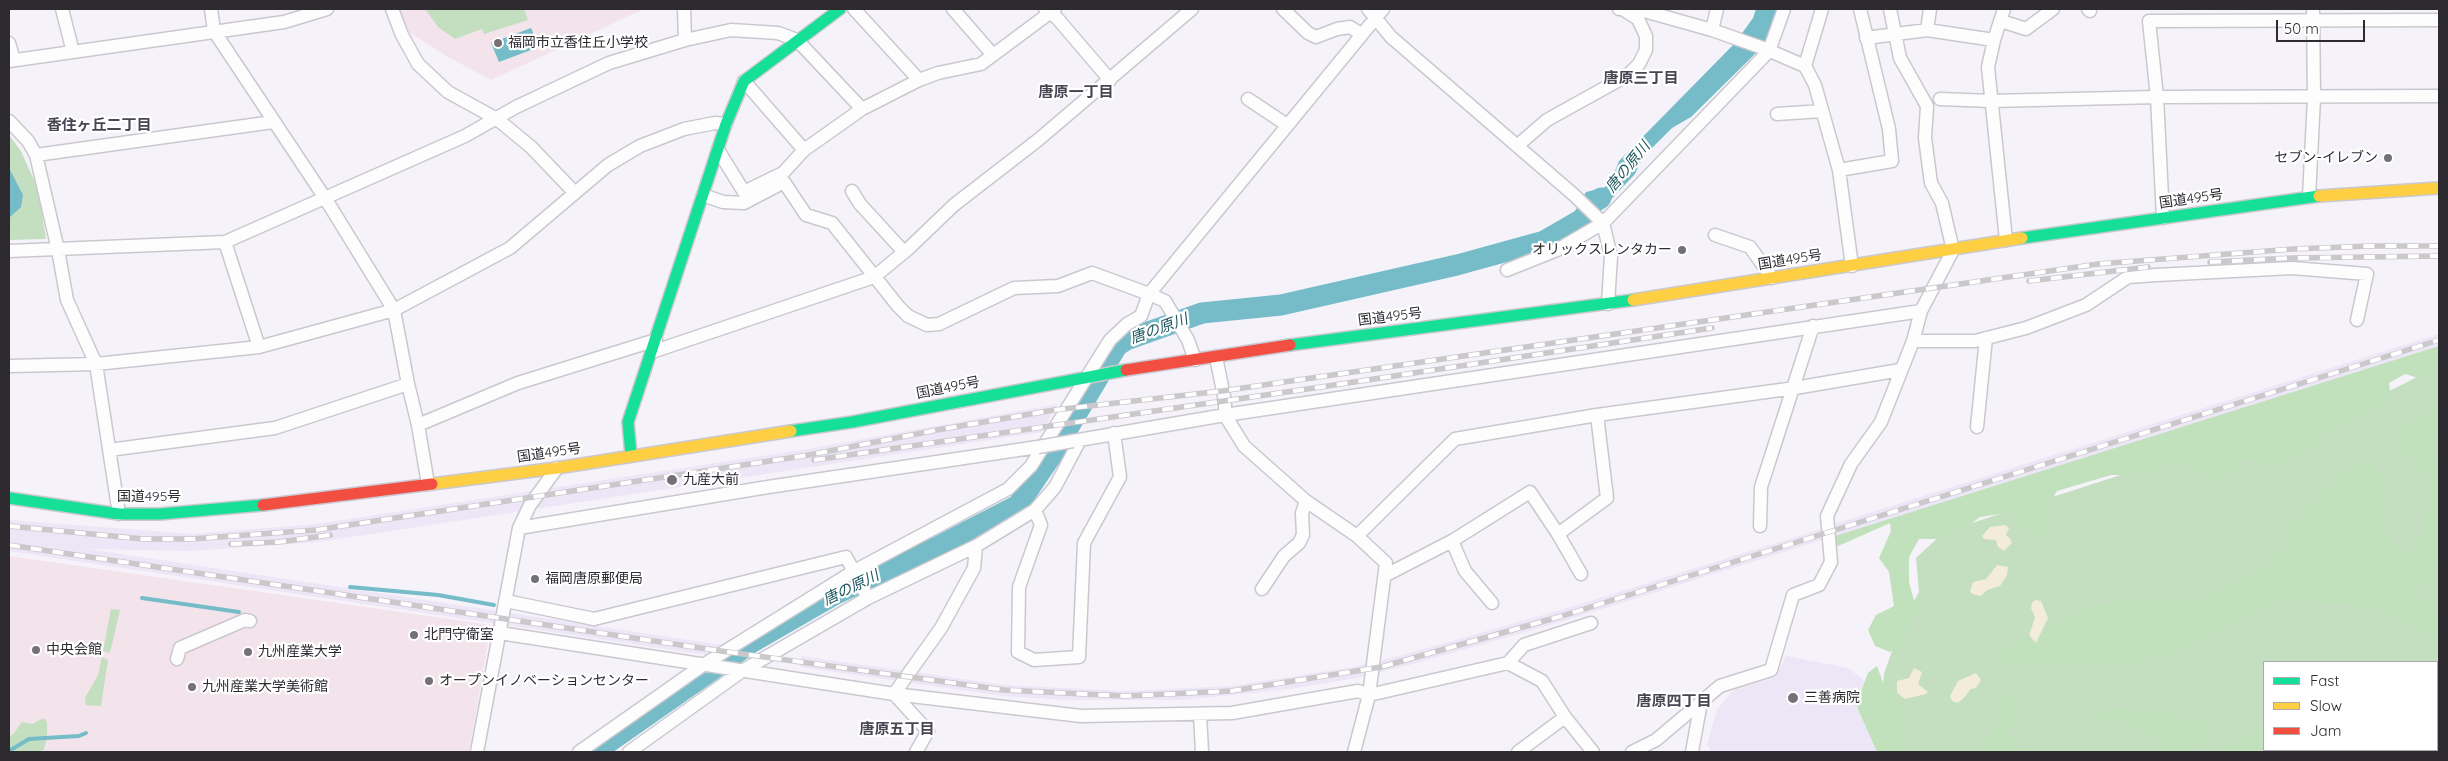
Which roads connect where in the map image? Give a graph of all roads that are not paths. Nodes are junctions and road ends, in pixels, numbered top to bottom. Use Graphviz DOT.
graph roads {
  1 [pos="62,9"];
  2 [pos="211,9"];
  3 [pos="327,9"];
  4 [pos="392,9"];
  5 [pos="684,9"];
  6 [pos="840,9"];
  7 [pos="854,9"];
  8 [pos="953,9"];
  9 [pos="1192,9"];
  10 [pos="1283,9"];
  11 [pos="1622,9"];
  12 [pos="1717,9"];
  13 [pos="1784,9"];
  14 [pos="1822,9"];
  15 [pos="1860,9"];
  16 [pos="1890,9"];
  17 [pos="1930,9"];
  18 [pos="2053,9"];
  19 [pos="1050,11"];
  20 [pos="1375,12"];
  21 [pos="2003,15"];
  22 [pos="2313,15"];
  23 [pos="2439,20"];
  24 [pos="1712,30"];
  25 [pos="1927,30"];
  26 [pos="214,31"];
  27 [pos="1895,33"];
  28 [pos="1361,34"];
  29 [pos="1866,38"];
  30 [pos="685,40"];
  31 [pos="797,40"];
  32 [pos="1994,40"];
  33 [pos="9,43"];
  34 [pos="1766,49"];
  35 [pos="73,52"];
  36 [pos="993,55"];
  37 [pos="11,60"];
  38 [pos="1805,66"];
  39 [pos="919,80"];
  40 [pos="1110,80"];
  41 [pos="744,81"];
  42 [pos="2157,96"];
  43 [pos="2439,96"];
  44 [pos="2314,98"];
  45 [pos="1248,99"];
  46 [pos="1940,99"];
  47 [pos="1991,101"];
  48 [pos="862,109"];
  49 [pos="1822,111"];
  50 [pos="1777,114"];
  51 [pos="497,119"];
  52 [pos="9,121"];
  53 [pos="273,122"];
  54 [pos="726,124"];
  55 [pos="1287,125"];
  56 [pos="1517,146"];
  57 [pos="718,150"];
  58 [pos="804,150"];
  59 [pos="36,155"];
  60 [pos="1838,170"];
  61 [pos="2439,188"];
  62 [pos="852,191"];
  63 [pos="574,193"];
  64 [pos="703,195"];
  65 [pos="2309,197"];
  66 [pos="324,198"];
  67 [pos="2163,218"];
  68 [pos="1603,223"];
  69 [pos="1715,234"];
  70 [pos="2006,240"];
  71 [pos="225,242"];
  72 [pos="58,250"];
  73 [pos="1953,250"];
  74 [pos="9,251"];
  75 [pos="904,252"];
  76 [pos="1852,266"];
  77 [pos="1507,270"];
  78 [pos="874,277"];
  79 [pos="1772,278"];
  80 [pos="1149,294"];
  81 [pos="1608,304"];
  82 [pos="394,310"];
  83 [pos="1921,312"];
  84 [pos="2357,320"];
  85 [pos="1814,326"];
  86 [pos="1986,338"];
  87 [pos="656,340"];
  88 [pos="1913,341"];
  89 [pos="259,347"];
  90 [pos="652,352"];
  91 [pos="1216,357"];
  92 [pos="1195,360"];
  93 [pos="96,364"];
  94 [pos="9,366"];
  95 [pos="1900,370"];
  96 [pos="1087,377"];
  97 [pos="408,384"];
  98 [pos="1794,388"];
  99 [pos="1225,415"];
  100 [pos="1597,415"];
  101 [pos="418,425"];
  102 [pos="1978,427"];
  103 [pos="1114,433"];
  104 [pos="1077,440"];
  105 [pos="109,450"];
  106 [pos="631,455"];
  107 [pos="557,468"];
  108 [pos="428,484"];
  109 [pos="9,498"];
  110 [pos="1306,501"];
  111 [pos="1035,510"];
  112 [pos="119,514"];
  113 [pos="1760,526"];
  114 [pos="519,528"];
  115 [pos="1558,534"];
  116 [pos="1357,536"];
  117 [pos="1452,541"];
  118 [pos="976,546"];
  119 [pos="855,574"];
  120 [pos="1581,574"];
  121 [pos="1386,575"];
  122 [pos="1262,589"];
  123 [pos="866,595"];
  124 [pos="506,601"];
  125 [pos="1492,603"];
  126 [pos="250,621"];
  127 [pos="1591,623"];
  128 [pos="500,633"];
  129 [pos="177,659"];
  130 [pos="1508,663"];
  131 [pos="706,666"];
  132 [pos="738,671"];
  133 [pos="894,694"];
  134 [pos="1369,695"];
  135 [pos="1701,702"];
  136 [pos="1200,714"];
  137 [pos="1565,717"];
  138 [pos="477,752"];
  139 [pos="579,752"];
  140 [pos="629,752"];
  141 [pos="916,752"];
  142 [pos="1202,752"];
  143 [pos="1358,752"];
  144 [pos="1518,752"];
  145 [pos="1593,752"];
  146 [pos="1632,752"];
  147 [pos="1692,752"];
  1 -- 35 [label="street"];
  2 -- 26 [label="street"];
  3 -- 26 [label="street"];
  4 -- 51 [label="street"];
  5 -- 30 [label="street"];
  6 -- 31 [label="main road"];
  7 -- 39 [label="street"];
  8 -- 36 [label="street"];
  9 -- 40 [label="street"];
  10 -- 28 [label="street"];
  11 -- 24 [label="street"];
  11 -- 56 [label="street"];
  12 -- 24 [label="street"];
  13 -- 34 [label="street"];
  14 -- 38 [label="street"];
  15 -- 29 [label="street"];
  16 -- 27 [label="street"];
  17 -- 25 [label="street"];
  18 -- 21 [label="street"];
  19 -- 36 [label="street"];
  19 -- 40 [label="street"];
  20 -- 28 [label="street"];
  20 -- 56 [label="street"];
  21 -- 32 [label="street"];
  22 -- 23 [label="street"];
  22 -- 42 [label="street"];
  22 -- 44 [label="street"];
  24 -- 34 [label="street"];
  25 -- 27 [label="street"];
  25 -- 32 [label="street"];
  26 -- 35 [label="street"];
  26 -- 53 [label="street"];
  27 -- 29 [label="street"];
  27 -- 73 [label="street"];
  28 -- 55 [label="street"];
  29 -- 60 [label="street"];
  30 -- 31 [label="street"];
  30 -- 51 [label="street"];
  31 -- 41 [label="main road"];
  31 -- 48 [label="street"];
  32 -- 47 [label="street"];
  33 -- 37 [label="street"];
  34 -- 38 [label="street"];
  34 -- 68 [label="street"];
  35 -- 37 [label="street"];
  36 -- 39 [label="street"];
  38 -- 49 [label="street"];
  39 -- 48 [label="street"];
  40 -- 75 [label="street"];
  41 -- 54 [label="main road"];
  41 -- 58 [label="street"];
  42 -- 44 [label="street"];
  42 -- 47 [label="street"];
  42 -- 67 [label="street"];
  43 -- 44 [label="street"];
  44 -- 65 [label="street"];
  45 -- 55 [label="street"];
  46 -- 47 [label="street"];
  47 -- 70 [label="street"];
  48 -- 58 [label="street"];
  49 -- 50 [label="street"];
  49 -- 60 [label="street"];
  51 -- 63 [label="street"];
  51 -- 66 [label="street"];
  52 -- 59 [label="street"];
  53 -- 59 [label="street"];
  53 -- 66 [label="street"];
  54 -- 57 [label="main road"];
  54 -- 63 [label="street"];
  55 -- 80 [label="street"];
  56 -- 68 [label="street"];
  57 -- 58 [label="street"];
  57 -- 64 [label="main road"];
  59 -- 72 [label="street"];
  60 -- 76 [label="street"];
  61 -- 65 [label="main road, 国道495号"];
  62 -- 75 [label="street"];
  63 -- 82 [label="street"];
  64 -- 78 [label="street"];
  64 -- 87 [label="main road"];
  65 -- 67 [label="main road, 国道495号"];
  66 -- 71 [label="street"];
  66 -- 82 [label="street"];
  67 -- 70 [label="main road, 国道495号"];
  68 -- 77 [label="street"];
  68 -- 81 [label="street"];
  69 -- 79 [label="street"];
  70 -- 73 [label="main road, 国道495号"];
  71 -- 72 [label="street"];
  71 -- 89 [label="street"];
  72 -- 74 [label="street"];
  72 -- 93 [label="street"];
  73 -- 76 [label="main road, 国道495号"];
  73 -- 83 [label="street"];
  75 -- 78 [label="street"];
  76 -- 79 [label="main road, 国道495号"];
  78 -- 80 [label="street"];
  78 -- 90 [label="street"];
  79 -- 81 [label="main road, 国道495号"];
  80 -- 92 [label="street"];
  80 -- 96 [label="street"];
  81 -- 91 [label="main road, 国道495号"];
  82 -- 89 [label="street"];
  82 -- 97 [label="street"];
  83 -- 85 [label="street"];
  83 -- 88 [label="street"];
  84 -- 86 [label="street"];
  85 -- 98 [label="street"];
  85 -- 99 [label="street"];
  86 -- 88 [label="street"];
  86 -- 102 [label="street"];
  87 -- 90 [label="main road"];
  87 -- 101 [label="street"];
  88 -- 95 [label="street"];
  89 -- 93 [label="street"];
  90 -- 106 [label="main road"];
  91 -- 92 [label="main road, 国道495号"];
  91 -- 99 [label="street"];
  92 -- 96 [label="main road, 国道495号"];
  93 -- 94 [label="street"];
  93 -- 105 [label="street"];
  95 -- 98 [label="street"];
  95 -- 135 [label="street"];
  96 -- 106 [label="main road, 国道495号"];
  96 -- 119 [label="street"];
  97 -- 101 [label="street"];
  97 -- 105 [label="street"];
  98 -- 100 [label="street"];
  98 -- 113 [label="street"];
  99 -- 103 [label="street"];
  99 -- 110 [label="street"];
  100 -- 115 [label="street"];
  100 -- 116 [label="street"];
  101 -- 108 [label="street"];
  103 -- 104 [label="street"];
  103 -- 111 [label="street"];
  104 -- 111 [label="street"];
  104 -- 114 [label="street, bridge"];
  105 -- 112 [label="street"];
  106 -- 107 [label="main road, 国道495号"];
  107 -- 108 [label="main road, 国道495号"];
  107 -- 114 [label="street"];
  108 -- 112 [label="main road, 国道495号"];
  109 -- 112 [label="main road, 国道495号"];
  110 -- 116 [label="street"];
  110 -- 122 [label="street"];
  111 -- 118 [label="street"];
  114 -- 124 [label="street"];
  115 -- 117 [label="street"];
  115 -- 120 [label="street"];
  116 -- 121 [label="street"];
  117 -- 121 [label="street"];
  117 -- 125 [label="street"];
  118 -- 123 [label="street"];
  118 -- 133 [label="street"];
  119 -- 123 [label="street"];
  119 -- 124 [label="street"];
  119 -- 131 [label="street"];
  121 -- 134 [label="street"];
  123 -- 132 [label="street"];
  124 -- 128 [label="street"];
  126 -- 129 [label="street"];
  127 -- 130 [label="street"];
  128 -- 131 [label="street"];
  128 -- 138 [label="street"];
  130 -- 134 [label="street"];
  130 -- 137 [label="street"];
  131 -- 132 [label="street"];
  131 -- 139 [label="street"];
  132 -- 133 [label="street"];
  132 -- 140 [label="street"];
  133 -- 136 [label="street"];
  133 -- 141 [label="street"];
  134 -- 136 [label="street"];
  134 -- 143 [label="street"];
  135 -- 146 [label="street"];
  135 -- 147 [label="street"];
  136 -- 142 [label="street"];
  137 -- 144 [label="street"];
  137 -- 145 [label="street"];
}
